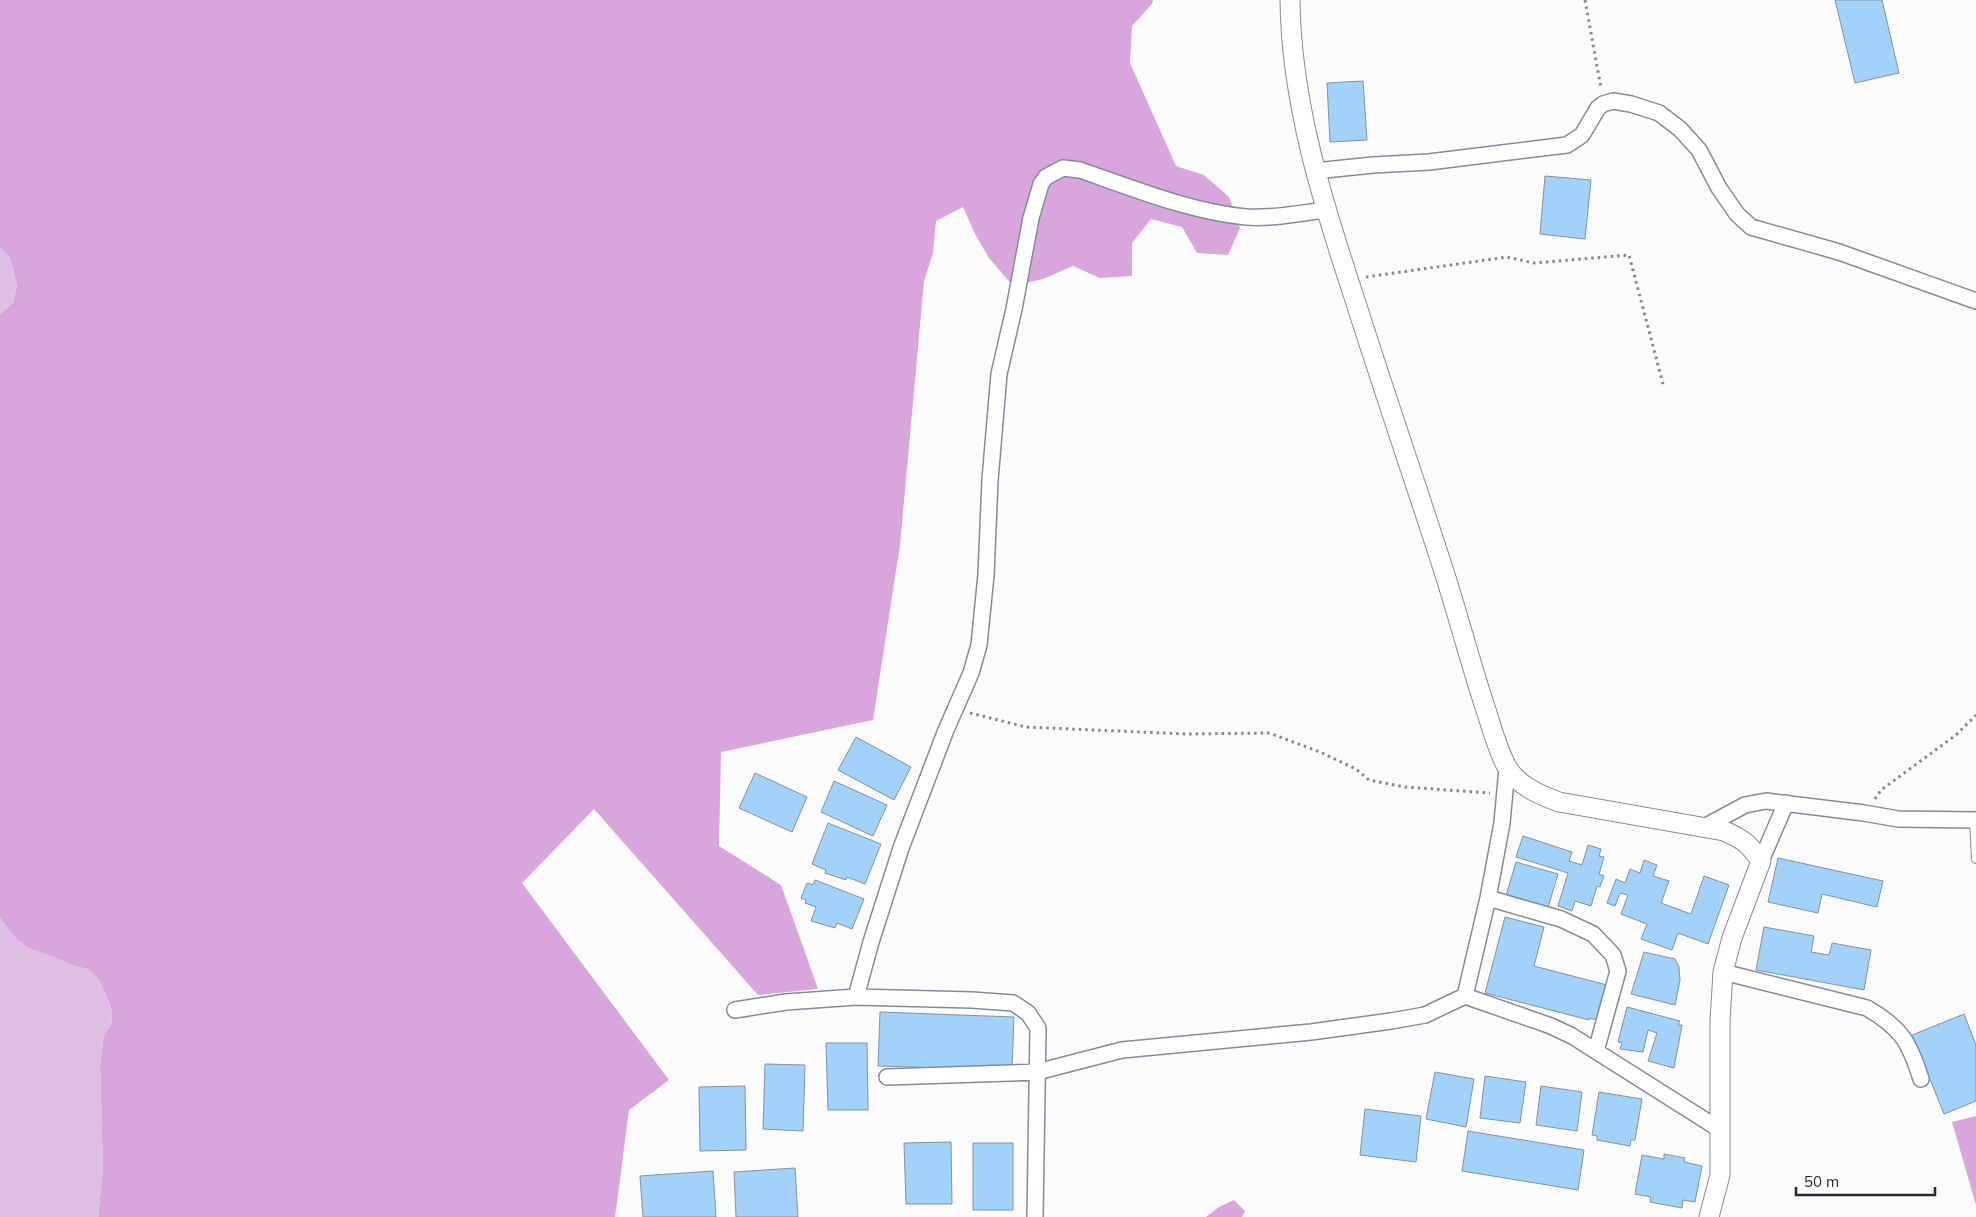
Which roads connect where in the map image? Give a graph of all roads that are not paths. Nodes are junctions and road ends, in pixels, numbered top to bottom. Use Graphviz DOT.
graph roads {
  1 [pos="1290,0"];
  2 [pos="1315,171"];
  3 [pos="1326,210"];
  4 [pos="1976,301"];
  5 [pos="1507,768"];
  6 [pos="1786,803"];
  7 [pos="1975,820"];
  8 [pos="1706,826"];
  9 [pos="1976,859"];
  10 [pos="1761,860"];
  11 [pos="1488,898"];
  12 [pos="1723,972"];
  13 [pos="1465,996"];
  14 [pos="856,997"];
  15 [pos="735,1010"];
  16 [pos="1596,1051"];
  17 [pos="1038,1072"];
  18 [pos="887,1077"];
  19 [pos="1921,1079"];
  20 [pos="1719,1129"];
  21 [pos="1035,1217"];
  22 [pos="1709,1217"];
  1 -- 2 [label="street"];
  2 -- 3 [label="street"];
  2 -- 4 [label="street"];
  3 -- 5 [label="street"];
  3 -- 14 [label="street"];
  5 -- 8 [label="street"];
  5 -- 11 [label="street"];
  6 -- 7 [label="street"];
  6 -- 8 [label="street"];
  6 -- 10 [label="street"];
  7 -- 9 [label="lane"];
  8 -- 10 [label="street"];
  10 -- 12 [label="street"];
  11 -- 13 [label="street"];
  11 -- 16 [label="street"];
  12 -- 19 [label="street"];
  12 -- 20 [label="street"];
  13 -- 16 [label="street"];
  13 -- 17 [label="street"];
  14 -- 15 [label="street"];
  14 -- 17 [label="street"];
  16 -- 20 [label="street"];
  17 -- 18 [label="street"];
  17 -- 21 [label="street"];
  20 -- 22 [label="street"];
}
